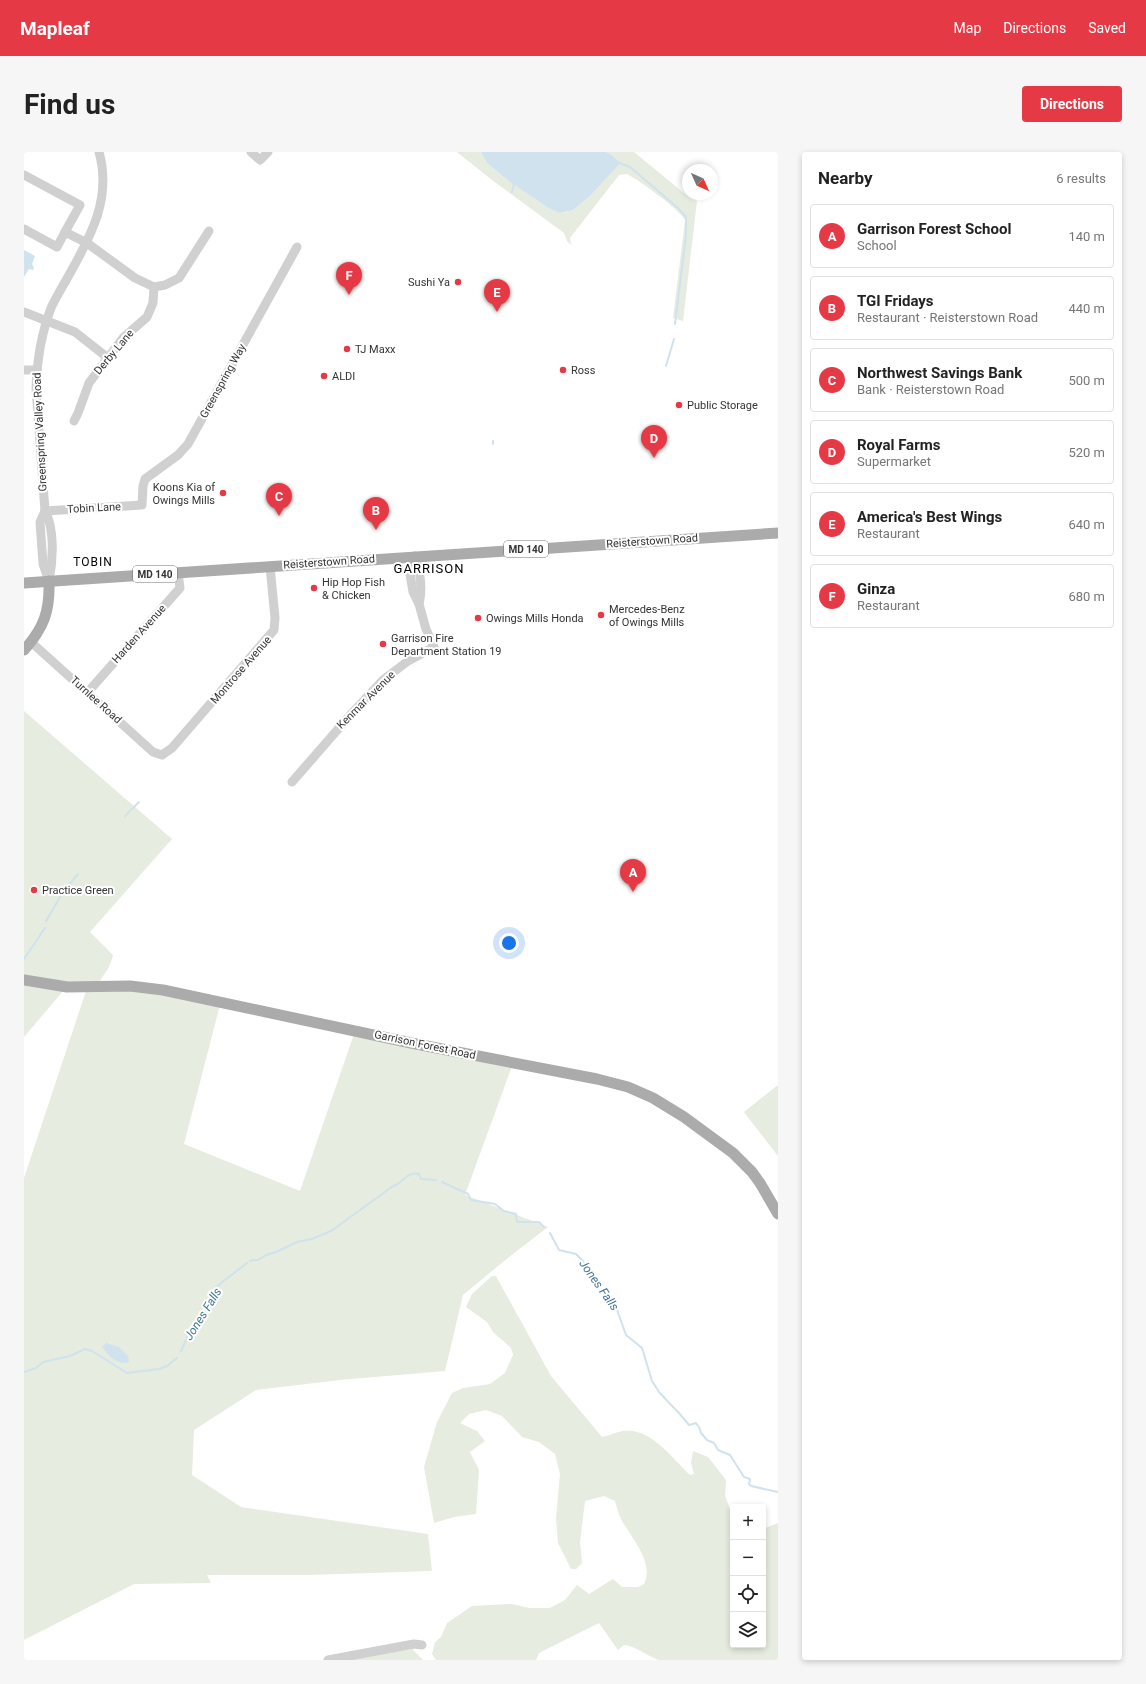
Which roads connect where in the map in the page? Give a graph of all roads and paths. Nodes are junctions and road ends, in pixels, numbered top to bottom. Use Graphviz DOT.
graph roads {
  1 [pos="99,152"];
  2 [pos="251,152"];
  3 [pos="268,152"];
  4 [pos="24,175"];
  5 [pos="24,229"];
  6 [pos="209,231"];
  7 [pos="65,232"];
  8 [pos="87,243"];
  9 [pos="297,247"];
  10 [pos="154,286"];
  11 [pos="24,312"];
  12 [pos="47,321"];
  13 [pos="108,358"];
  14 [pos="24,370"];
  15 [pos="37,370"];
  16 [pos="74,421"];
  17 [pos="142,505"];
  18 [pos="45,511"];
  19 [pos="778,533"];
  20 [pos="415,556"];
  21 [pos="270,566"];
  22 [pos="178,572"];
  23 [pos="49,581"];
  24 [pos="24,583"];
  25 [pos="28,646"];
  26 [pos="87,693"];
  27 [pos="162,755"];
  28 [pos="292,782"];
  29 [pos="24,980"];
  30 [pos="778,1214"];
  31 [pos="422,1645"];
  32 [pos="328,1660"];
  1 -- 8 [label="street, Greenspring Valley Road"];
  2 -- 3 [label="street"];
  4 -- 7 [label="street"];
  5 -- 7 [label="street"];
  6 -- 10 [label="street"];
  7 -- 8 [label="street"];
  8 -- 10 [label="street"];
  8 -- 12 [label="street, Greenspring Valley Road"];
  9 -- 17 [label="street, Greenspring Way"];
  10 -- 13 [label="street, Derby Lane"];
  11 -- 12 [label="street"];
  12 -- 13 [label="street"];
  12 -- 15 [label="street, Greenspring Valley Road"];
  13 -- 16 [label="street, Derby Lane"];
  14 -- 15 [label="street"];
  15 -- 18 [label="street, Greenspring Valley Road"];
  17 -- 18 [label="street, Tobin Lane"];
  18 -- 23 [label="street, Greenspring Valley Road"];
  19 -- 20 [label="main road, Reisterstown Road / MD 140"];
  20 -- 21 [label="main road, Reisterstown Road / MD 140"];
  20 -- 28 [label="street, Kenmar Avenue"];
  21 -- 22 [label="main road, Reisterstown Road / MD 140"];
  21 -- 27 [label="street, Montrose Avenue"];
  22 -- 23 [label="main road, Reisterstown Road / MD 140"];
  22 -- 26 [label="street, Harden Avenue"];
  23 -- 24 [label="main road, Reisterstown Road / MD 140"];
  23 -- 25 [label="main road, Greenspring Valley Road"];
  25 -- 26 [label="street, Turnlee Road"];
  26 -- 27 [label="street, Turnlee Road"];
  29 -- 30 [label="main road, Garrison Forest Road"];
  31 -- 32 [label="street"];
}
